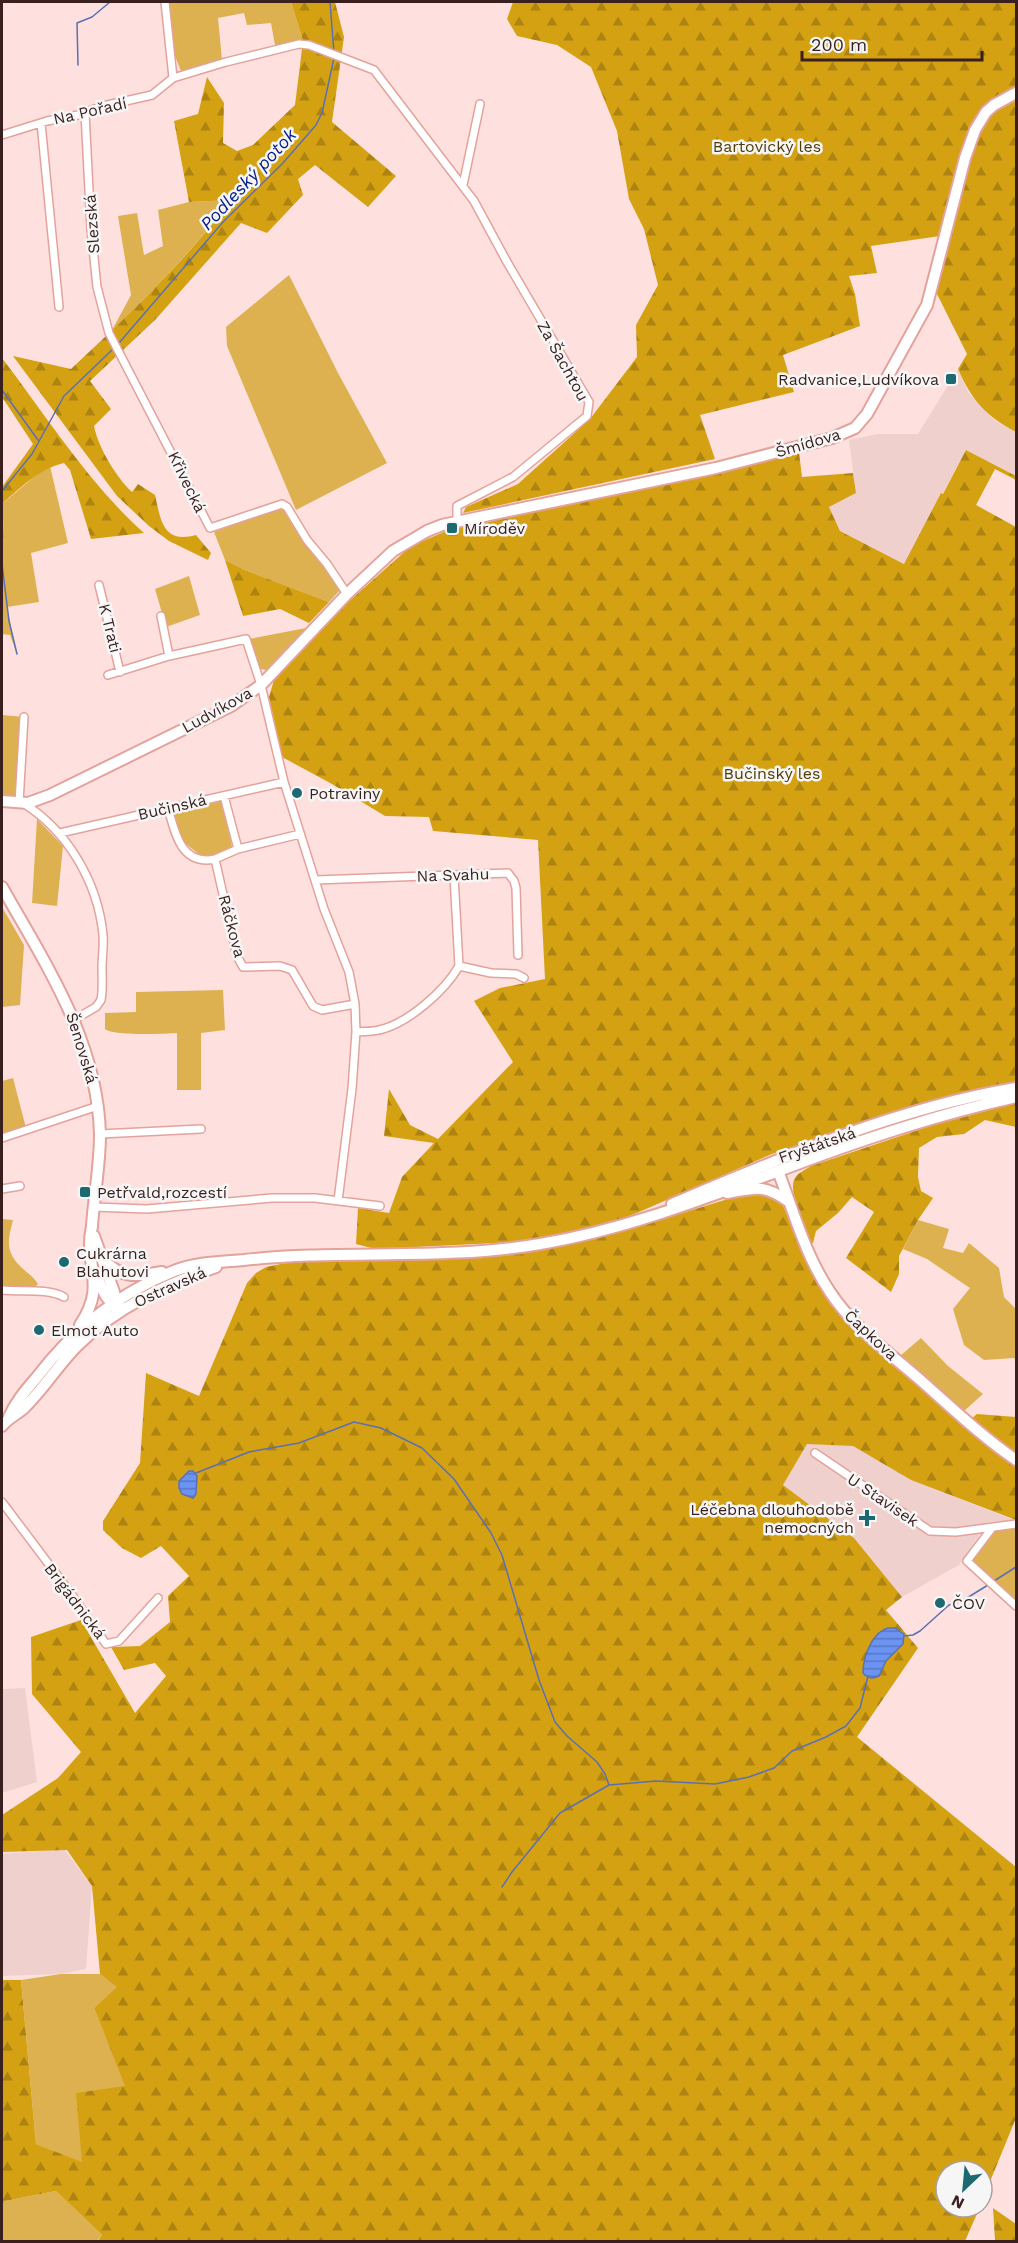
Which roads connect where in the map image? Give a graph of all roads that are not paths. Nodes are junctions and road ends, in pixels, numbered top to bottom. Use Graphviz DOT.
graph roads {
  1 [pos="165,2"];
  2 [pos="299,44"];
  3 [pos="173,78"];
  4 [pos="1017,93"];
  5 [pos="480,104"];
  6 [pos="85,113"];
  7 [pos="41,123"];
  8 [pos="2,135"];
  9 [pos="463,185"];
  10 [pos="59,307"];
  11 [pos="109,333"];
  12 [pos="457,522"];
  13 [pos="99,585"];
  14 [pos="347,594"];
  15 [pos="161,616"];
  16 [pos="169,656"];
  17 [pos="120,672"];
  18 [pos="108,675"];
  19 [pos="261,685"];
  20 [pos="24,717"];
  21 [pos="284,782"];
  22 [pos="224,796"];
  23 [pos="2,801"];
  24 [pos="21,803"];
  25 [pos="168,808"];
  26 [pos="60,833"];
  27 [pos="300,834"];
  28 [pos="238,849"];
  29 [pos="215,859"];
  30 [pos="454,876"];
  31 [pos="315,880"];
  32 [pos="2,887"];
  33 [pos="518,955"];
  34 [pos="459,966"];
  35 [pos="524,978"];
  36 [pos="355,1004"];
  37 [pos="75,1019"];
  38 [pos="356,1032"];
  39 [pos="1017,1088"];
  40 [pos="1017,1097"];
  41 [pos="98,1106"];
  42 [pos="201,1129"];
  43 [pos="100,1134"];
  44 [pos="2,1138"];
  45 [pos="799,1152"];
  46 [pos="758,1167"];
  47 [pos="778,1171"];
  48 [pos="20,1186"];
  49 [pos="2,1189"];
  50 [pos="718,1194"];
  51 [pos="338,1201"];
  52 [pos="788,1201"];
  53 [pos="380,1206"];
  54 [pos="94,1207"];
  55 [pos="625,1224"];
  56 [pos="92,1226"];
  57 [pos="100,1256"];
  58 [pos="291,1256"];
  59 [pos="230,1261"];
  60 [pos="93,1268"];
  61 [pos="178,1270"];
  62 [pos="2,1290"];
  63 [pos="64,1297"];
  64 [pos="114,1303"];
  65 [pos="129,1305"];
  66 [pos="99,1326"];
  67 [pos="74,1335"];
  68 [pos="5,1421"];
  69 [pos="815,1453"];
  70 [pos="1017,1460"];
  71 [pos="2,1502"];
  72 [pos="1017,1524"];
  73 [pos="992,1528"];
  74 [pos="158,1598"];
  75 [pos="1017,1606"];
  1 -- 3 [label="street"];
  2 -- 3 [label="street, Na Pořadí"];
  2 -- 9 [label="street, Za Šachtou"];
  3 -- 6 [label="street, Na Pořadí"];
  4 -- 12 [label="main road, Šmídova"];
  5 -- 9 [label="street"];
  6 -- 7 [label="street, Na Pořadí"];
  6 -- 11 [label="street, Slezská"];
  7 -- 8 [label="street, Na Pořadí"];
  7 -- 10 [label="street"];
  9 -- 12 [label="street, Za Šachtou"];
  11 -- 14 [label="street, Křivecká"];
  12 -- 14 [label="main road, Ludvíkova"];
  13 -- 17 [label="street, K Trati"];
  14 -- 19 [label="main road, Ludvíkova"];
  15 -- 16 [label="street"];
  16 -- 17 [label="street, K Trati"];
  16 -- 19 [label="street, K Trati"];
  17 -- 18 [label="street, K Trati"];
  19 -- 21 [label="street"];
  19 -- 24 [label="main road, Ludvíkova"];
  20 -- 24 [label="street"];
  21 -- 22 [label="street, Bučinská"];
  21 -- 27 [label="street"];
  22 -- 25 [label="street, Bučinská"];
  22 -- 28 [label="street"];
  23 -- 24 [label="main road, Ludvíkova"];
  24 -- 26 [label="street"];
  25 -- 26 [label="street, Bučinská"];
  25 -- 29 [label="street"];
  26 -- 37 [label="street"];
  27 -- 28 [label="street"];
  27 -- 31 [label="street"];
  28 -- 29 [label="street"];
  29 -- 36 [label="street, Ráčkova"];
  30 -- 31 [label="street, Na Svahu"];
  30 -- 33 [label="street, Na Svahu"];
  30 -- 34 [label="street"];
  31 -- 36 [label="street"];
  32 -- 37 [label="main road, Šenovská"];
  34 -- 35 [label="street"];
  34 -- 38 [label="street"];
  36 -- 38 [label="street"];
  37 -- 41 [label="main road, Šenovská"];
  38 -- 51 [label="street"];
  39 -- 45 [label="main road, Fryštátská"];
  40 -- 47 [label="main road, Fryštátská"];
  41 -- 43 [label="main road, Šenovská"];
  41 -- 44 [label="street"];
  42 -- 43 [label="street"];
  43 -- 54 [label="main road, Šenovská"];
  45 -- 46 [label="main road, Fryštátská"];
  45 -- 47 [label="main road"];
  46 -- 47 [label="main road"];
  46 -- 55 [label="main road, Fryštátská"];
  47 -- 50 [label="main road, Fryštátská"];
  47 -- 52 [label="main road, Čapkova"];
  48 -- 49 [label="street"];
  50 -- 52 [label="main road"];
  50 -- 55 [label="main road, Fryštátská"];
  51 -- 53 [label="street"];
  51 -- 54 [label="street"];
  52 -- 70 [label="main road, Čapkova"];
  54 -- 56 [label="main road, Šenovská"];
  55 -- 58 [label="main road, Fryštátská"];
  56 -- 57 [label="main road"];
  56 -- 60 [label="main road, Šenovská"];
  57 -- 61 [label="main road"];
  57 -- 64 [label="main road"];
  58 -- 59 [label="main road, Ostravská"];
  59 -- 61 [label="main road, Ostravská"];
  59 -- 65 [label="main road, Ostravská"];
  60 -- 64 [label="main road"];
  60 -- 67 [label="main road, Šenovská"];
  61 -- 64 [label="main road, Ostravská"];
  62 -- 63 [label="street"];
  64 -- 65 [label="main road"];
  64 -- 66 [label="main road"];
  64 -- 67 [label="main road, Ostravská"];
  65 -- 66 [label="main road, Ostravská"];
  66 -- 68 [label="main road, Ostravská"];
  67 -- 68 [label="main road, Ostravská"];
  69 -- 73 [label="street, U Stavisek"];
  71 -- 74 [label="street, Brigádnická"];
  72 -- 73 [label="street, U Stavisek"];
  73 -- 75 [label="street"];
}
